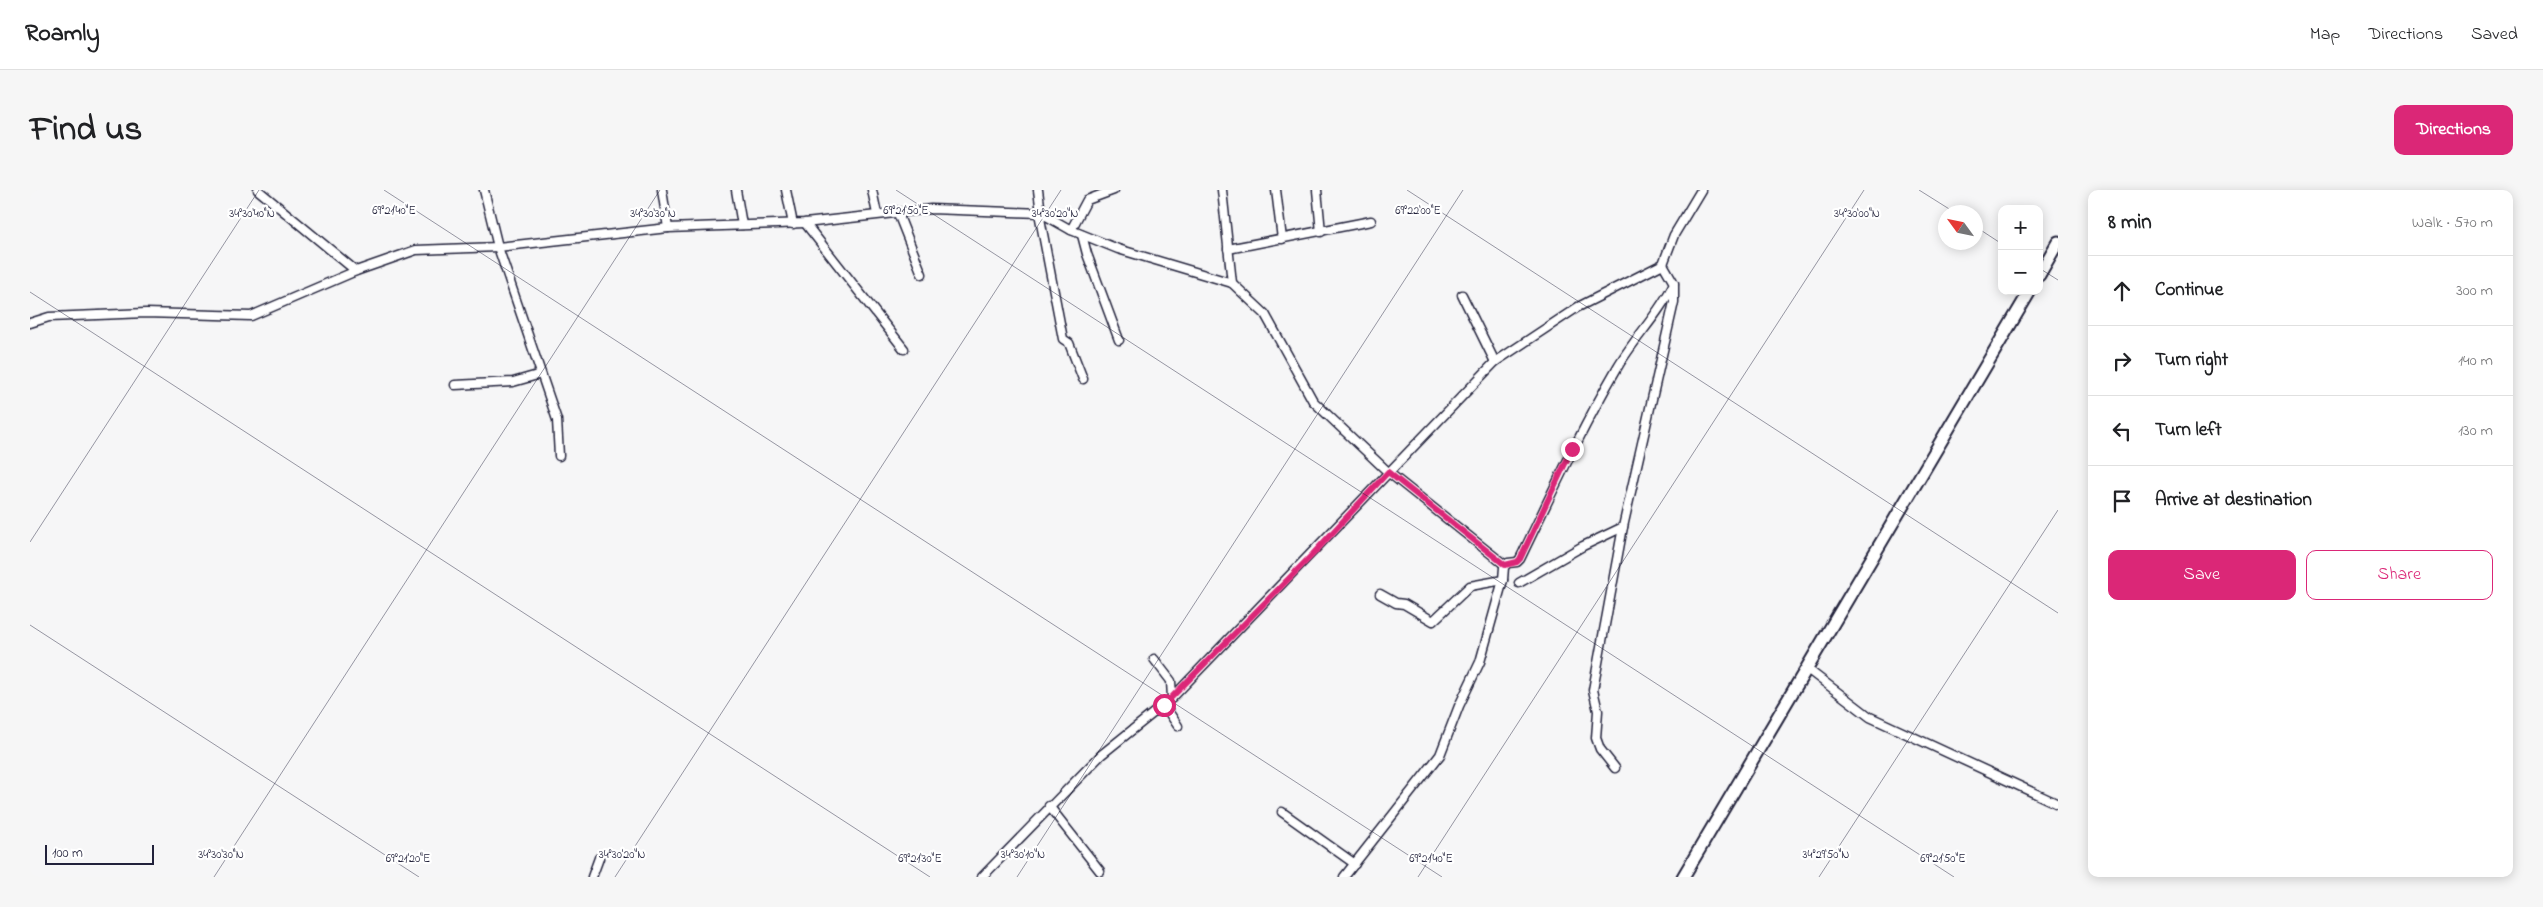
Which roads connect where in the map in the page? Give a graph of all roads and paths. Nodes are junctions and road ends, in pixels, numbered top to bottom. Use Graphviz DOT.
graph roads {
  1 [pos="258,190"];
  2 [pos="484,190"];
  3 [pos="662,190"];
  4 [pos="736,190"];
  5 [pos="786,190"];
  6 [pos="872,190"];
  7 [pos="1038,190"];
  8 [pos="1114,190"];
  9 [pos="1222,190"];
  10 [pos="1276,190"];
  11 [pos="1317,190"];
  12 [pos="1701,190"];
  13 [pos="897,211"];
  14 [pos="1040,213"];
  15 [pos="877,214"];
  16 [pos="1371,221"];
  17 [pos="805,223"];
  18 [pos="793,224"];
  19 [pos="742,226"];
  20 [pos="668,228"];
  21 [pos="1071,230"];
  22 [pos="1321,232"];
  23 [pos="1082,235"];
  24 [pos="1282,239"];
  25 [pos="2058,242"];
  26 [pos="498,247"];
  27 [pos="1228,249"];
  28 [pos="1663,264"];
  29 [pos="2043,268"];
  30 [pos="356,271"];
  31 [pos="922,274"];
  32 [pos="1232,283"];
  33 [pos="1674,283"];
  34 [pos="1462,295"];
  35 [pos="2028,295"];
  36 [pos="30,323"];
  37 [pos="1119,340"];
  38 [pos="904,349"];
  39 [pos="1495,362"];
  40 [pos="541,374"];
  41 [pos="1083,379"];
  42 [pos="455,385"];
  43 [pos="559,456"];
  44 [pos="1388,472"];
  45 [pos="1623,527"];
  46 [pos="1505,565"];
  47 [pos="1503,580"];
  48 [pos="1519,583"];
  49 [pos="1380,594"];
  50 [pos="1154,660"];
  51 [pos="1806,668"];
  52 [pos="1172,698"];
  53 [pos="1164,705"];
  54 [pos="1178,726"];
  55 [pos="1615,768"];
  56 [pos="2058,804"];
  57 [pos="1049,806"];
  58 [pos="1282,812"];
  59 [pos="599,858"];
  60 [pos="1356,864"];
  61 [pos="1100,871"];
  62 [pos="592,877"];
  63 [pos="982,877"];
  64 [pos="1344,877"];
  65 [pos="1683,877"];
  1 -- 30 [label="street"];
  2 -- 26 [label="street"];
  3 -- 20 [label="street"];
  4 -- 19 [label="street"];
  5 -- 18 [label="street"];
  6 -- 15 [label="street"];
  7 -- 14 [label="street"];
  8 -- 21 [label="street"];
  9 -- 27 [label="street"];
  10 -- 24 [label="street"];
  11 -- 22 [label="street"];
  12 -- 28 [label="street"];
  13 -- 14 [label="street"];
  13 -- 15 [label="street"];
  13 -- 31 [label="street"];
  14 -- 21 [label="street"];
  14 -- 41 [label="street"];
  15 -- 17 [label="street"];
  16 -- 22 [label="street"];
  17 -- 18 [label="street"];
  17 -- 38 [label="street"];
  18 -- 19 [label="street"];
  19 -- 20 [label="street"];
  20 -- 26 [label="street"];
  21 -- 23 [label="street"];
  22 -- 24 [label="street"];
  23 -- 32 [label="street"];
  23 -- 37 [label="street"];
  24 -- 27 [label="street"];
  25 -- 29 [label="main road"];
  26 -- 30 [label="street"];
  26 -- 40 [label="street"];
  27 -- 32 [label="street"];
  28 -- 33 [label="street"];
  28 -- 39 [label="street"];
  30 -- 36 [label="street"];
  32 -- 44 [label="street"];
  33 -- 45 [label="street"];
  33 -- 46 [label="street"];
  34 -- 39 [label="street"];
  35 -- 51 [label="main road"];
  39 -- 44 [label="street"];
  40 -- 42 [label="street"];
  40 -- 43 [label="street"];
  44 -- 46 [label="street"];
  44 -- 52 [label="street"];
  45 -- 48 [label="street"];
  45 -- 55 [label="street"];
  46 -- 47 [label="street"];
  47 -- 49 [label="street"];
  47 -- 60 [label="street"];
  50 -- 52 [label="street"];
  51 -- 56 [label="street"];
  51 -- 65 [label="main road"];
  52 -- 53 [label="street"];
  53 -- 54 [label="street"];
  53 -- 57 [label="street"];
  57 -- 61 [label="street"];
  57 -- 63 [label="street"];
  58 -- 60 [label="street"];
  59 -- 62 [label="street"];
  60 -- 64 [label="street"];
}
